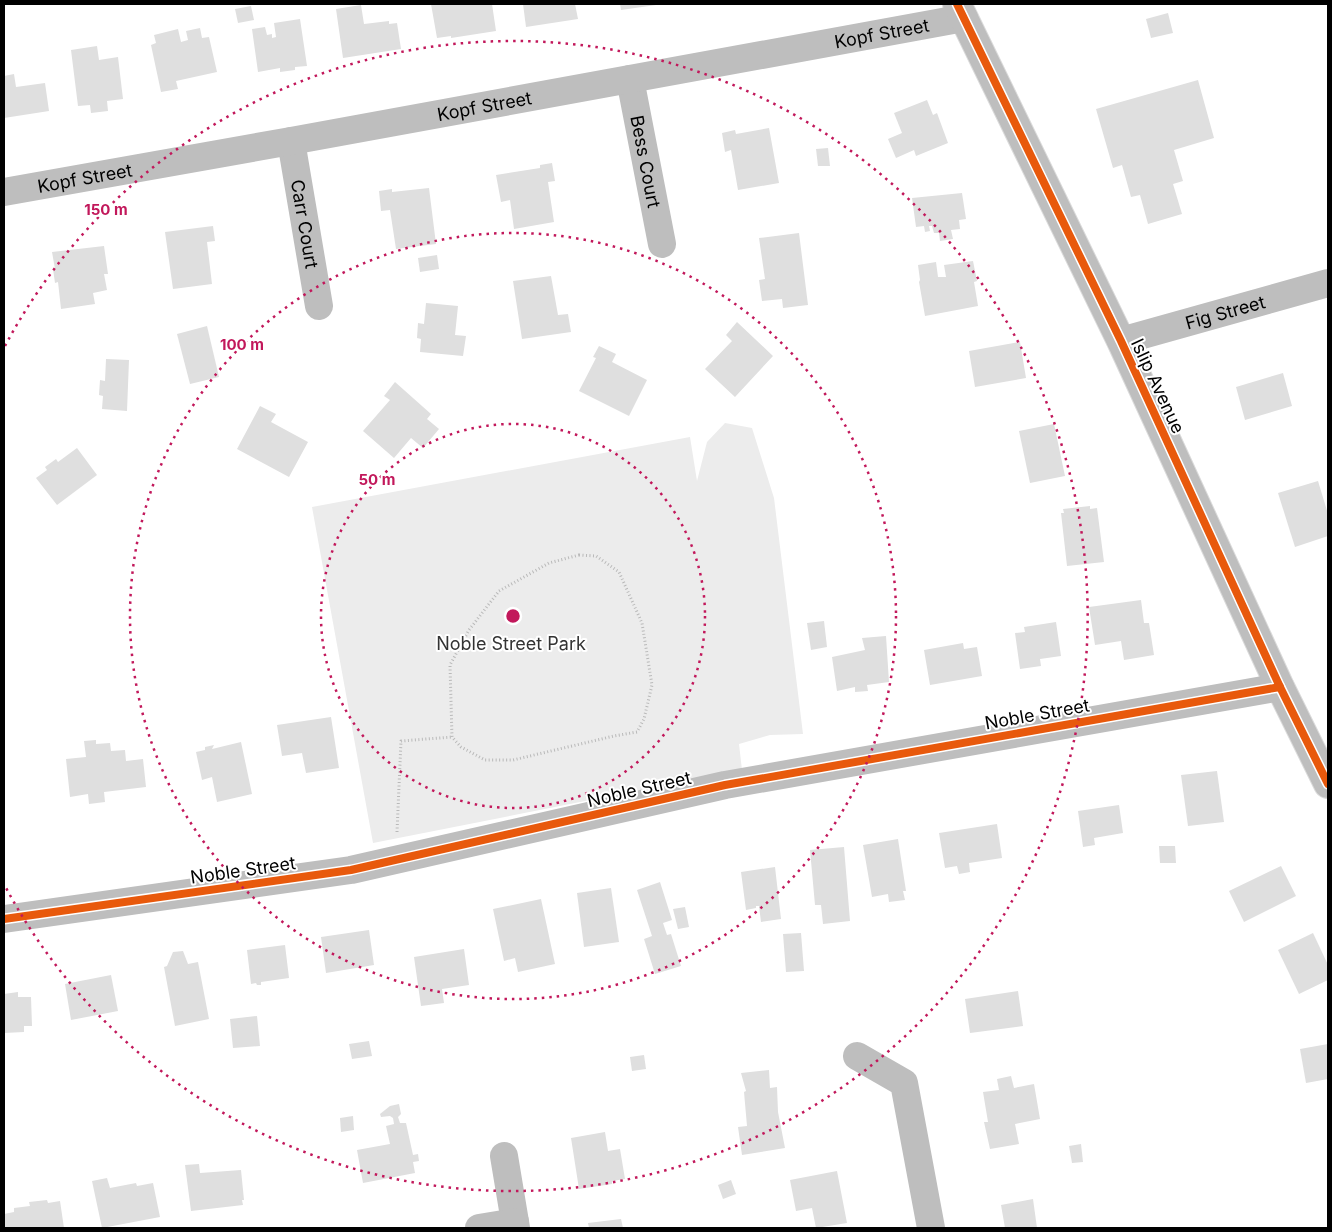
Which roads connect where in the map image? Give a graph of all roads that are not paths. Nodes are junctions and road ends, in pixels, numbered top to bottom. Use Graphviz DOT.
graph roads {
  1 [pos="960,11"];
  2 [pos="630,79"];
  3 [pos="291,141"];
  4 [pos="4,192"];
  5 [pos="662,244"];
  6 [pos="1328,282"];
  7 [pos="319,306"];
  8 [pos="1121,341"];
  9 [pos="1280,687"];
  10 [pos="1328,784"];
  11 [pos="4,919"];
  12 [pos="857,1056"];
  13 [pos="504,1156"];
  14 [pos="515,1225"];
  15 [pos="479,1228"];
  16 [pos="931,1228"];
  1 -- 2 [label="street, Kopf Street"];
  1 -- 8 [label="street, Islip Avenue"];
  2 -- 3 [label="street, Kopf Street"];
  2 -- 5 [label="street, Bess Court"];
  3 -- 4 [label="street, Kopf Street"];
  3 -- 7 [label="street, Carr Court"];
  6 -- 8 [label="street, Fig Street"];
  8 -- 9 [label="street, Islip Avenue"];
  9 -- 10 [label="street, Islip Avenue"];
  9 -- 11 [label="street, Noble Street"];
  12 -- 16 [label="street"];
  13 -- 14 [label="street"];
  14 -- 15 [label="street"];
}
